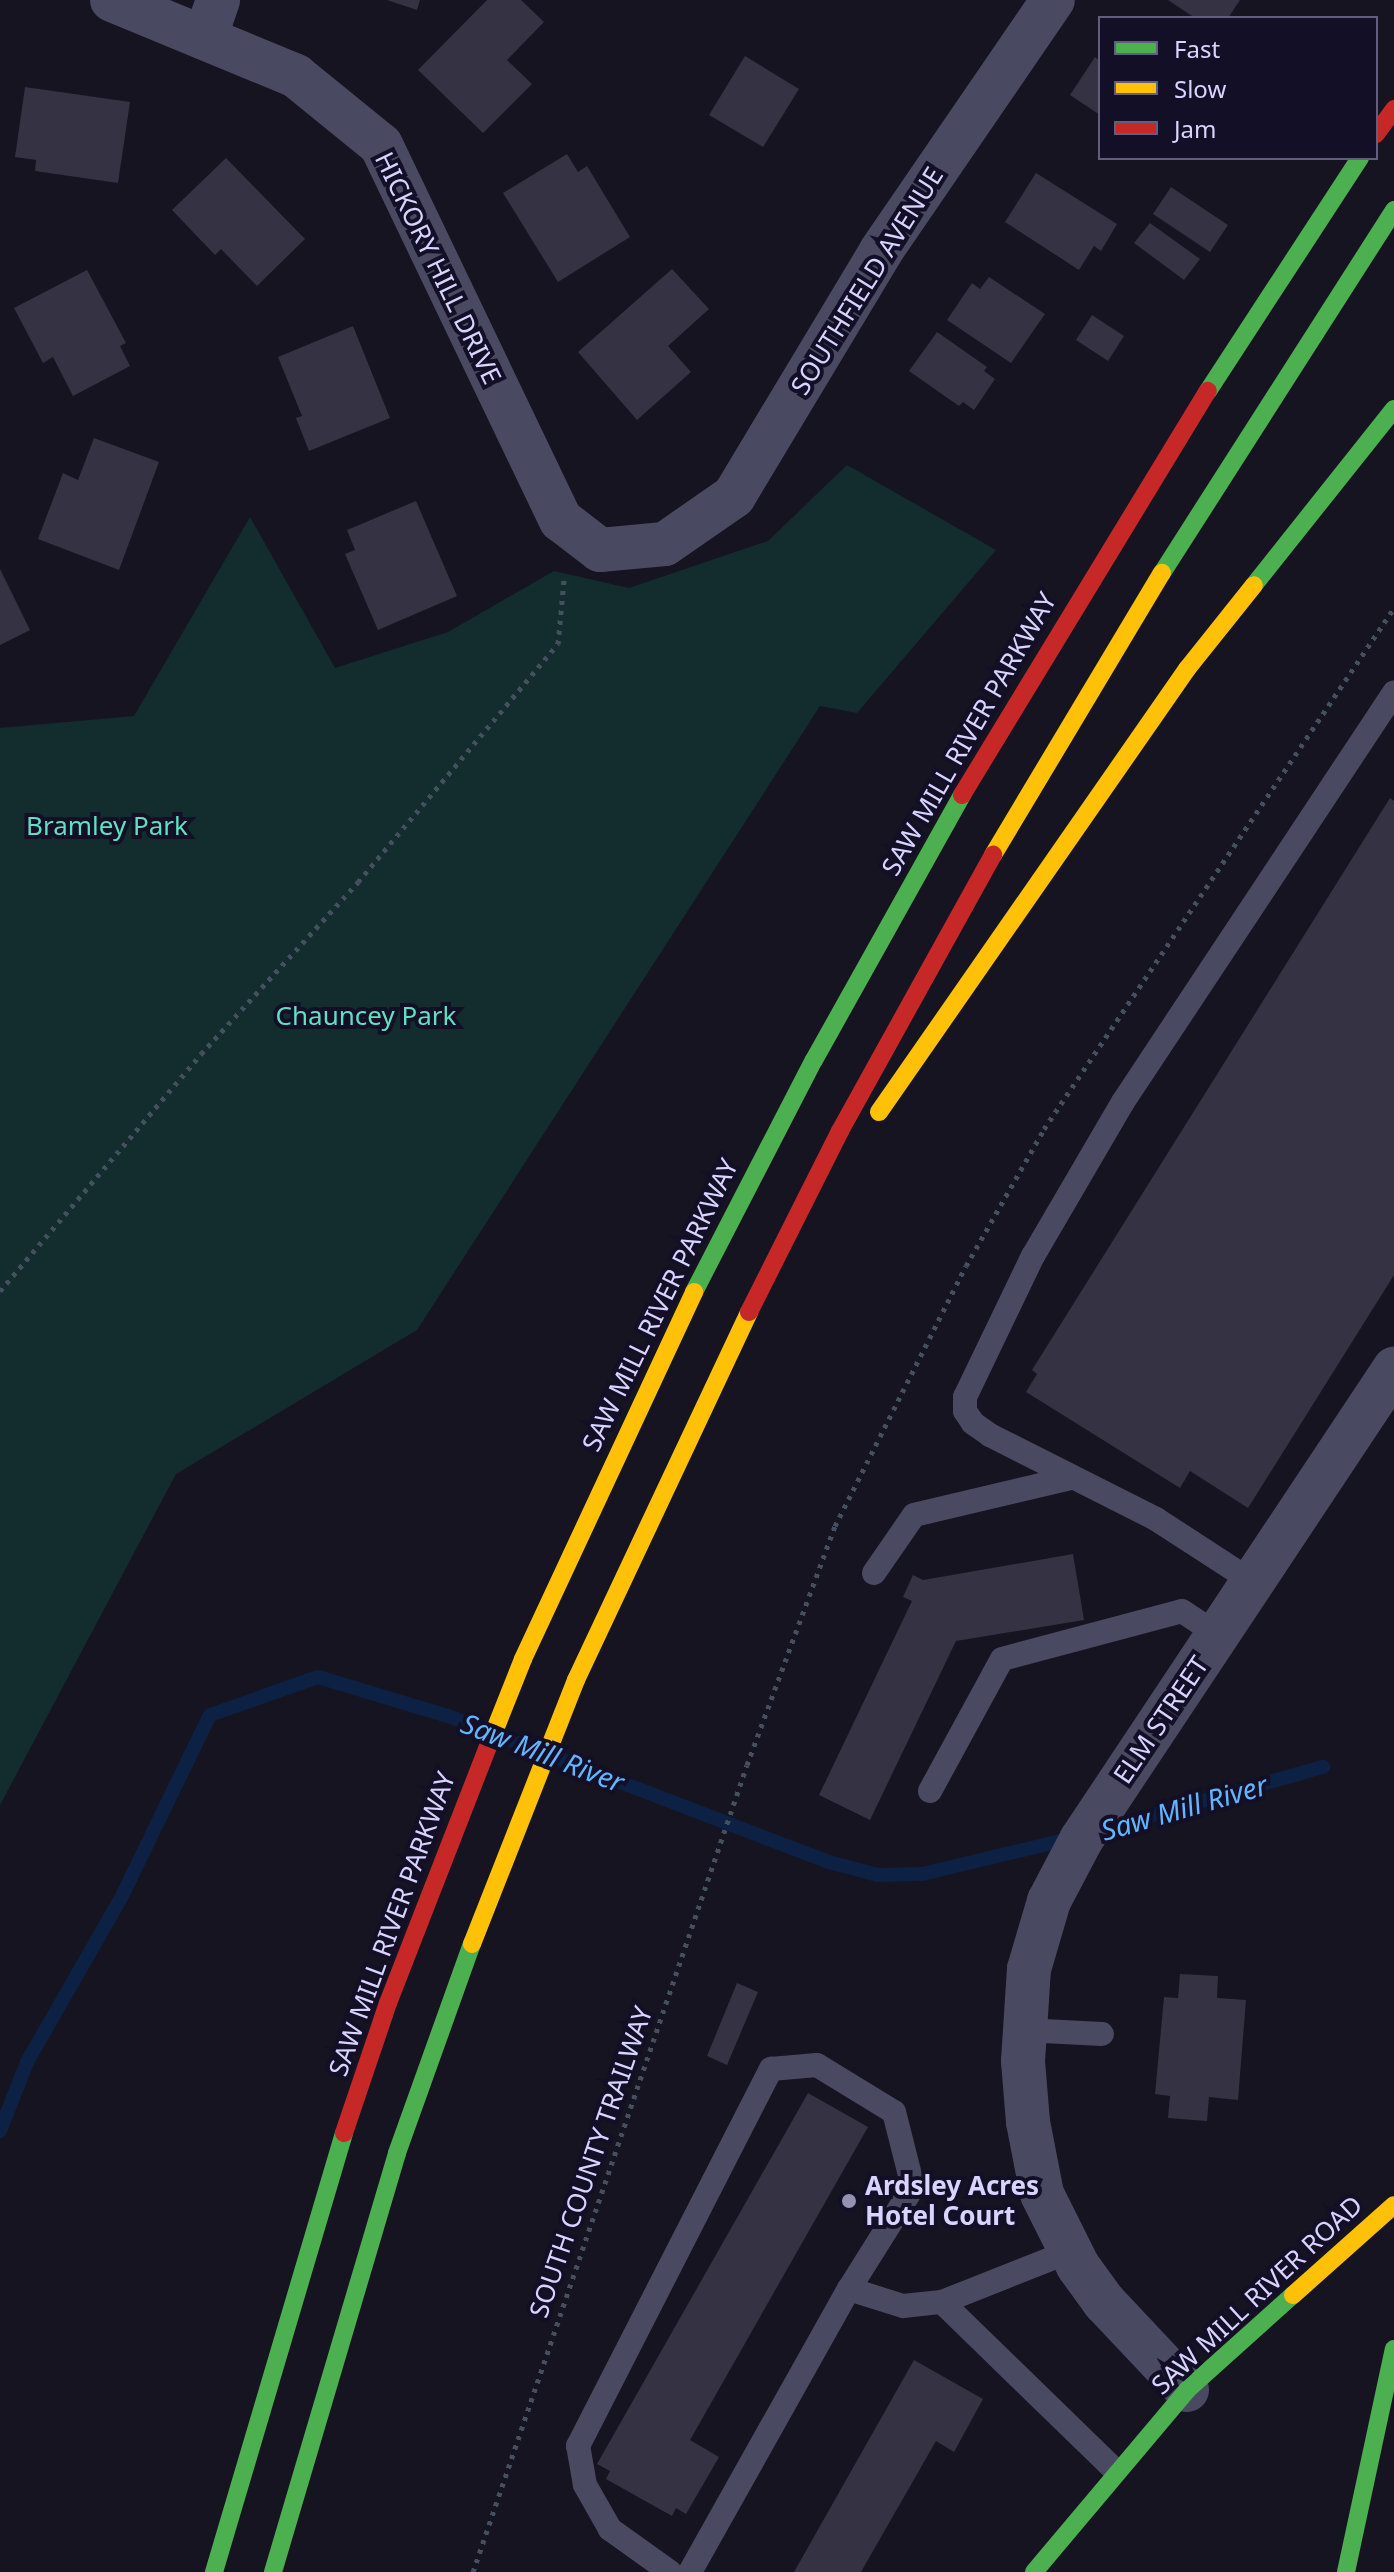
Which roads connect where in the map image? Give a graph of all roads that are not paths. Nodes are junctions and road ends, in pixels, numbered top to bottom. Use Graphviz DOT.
graph roads {
  1 [pos="112,0"];
  2 [pos="1053,0"];
  3 [pos="212,18"];
  4 [pos="1394,109"];
  5 [pos="1378,131"];
  6 [pos="1359,160"];
  7 [pos="1394,210"];
  8 [pos="1394,409"];
  9 [pos="665,544"];
  10 [pos="1394,692"];
  11 [pos="761,1286"];
  12 [pos="1394,1369"];
  13 [pos="1071,1478"];
  14 [pos="874,1573"];
  15 [pos="1253,1582"];
  16 [pos="1218,1635"];
  17 [pos="930,1791"];
  18 [pos="1024,2030"];
  19 [pos="1102,2034"];
  20 [pos="1394,2205"];
  21 [pos="1071,2251"];
  22 [pos="849,2289"];
  23 [pos="942,2302"];
  24 [pos="1394,2349"];
  25 [pos="1187,2390"];
  26 [pos="1115,2470"];
  27 [pos="214,2572"];
  28 [pos="273,2572"];
  29 [pos="670,2572"];
  30 [pos="690,2572"];
  31 [pos="1034,2572"];
  32 [pos="1346,2572"];
  1 -- 3 [label="street, HICKORY HILL DRIVE"];
  2 -- 9 [label="street, SOUTHFIELD AVENUE"];
  3 -- 9 [label="street, HICKORY HILL DRIVE"];
  4 -- 5 [label="main road"];
  6 -- 27 [label="main road, SAW MILL RIVER PARKWAY"];
  7 -- 11 [label="main road"];
  8 -- 11 [label="main road"];
  10 -- 13 [label="lane"];
  11 -- 28 [label="main road"];
  12 -- 15 [label="street, ELM STREET"];
  13 -- 14 [label="lane"];
  13 -- 15 [label="lane"];
  15 -- 16 [label="street, ELM STREET"];
  16 -- 17 [label="lane"];
  16 -- 18 [label="street, ELM STREET"];
  18 -- 19 [label="lane"];
  18 -- 21 [label="street, ELM STREET"];
  20 -- 25 [label="main road, SAW MILL RIVER ROAD"];
  21 -- 23 [label="lane"];
  21 -- 25 [label="street, ELM STREET"];
  22 -- 23 [label="lane"];
  22 -- 29 [label="lane"];
  22 -- 30 [label="lane"];
  23 -- 26 [label="lane"];
  24 -- 32 [label="main road"];
  25 -- 26 [label="main road, SAW MILL RIVER ROAD"];
  26 -- 31 [label="main road, SAW MILL RIVER ROAD"];
}
